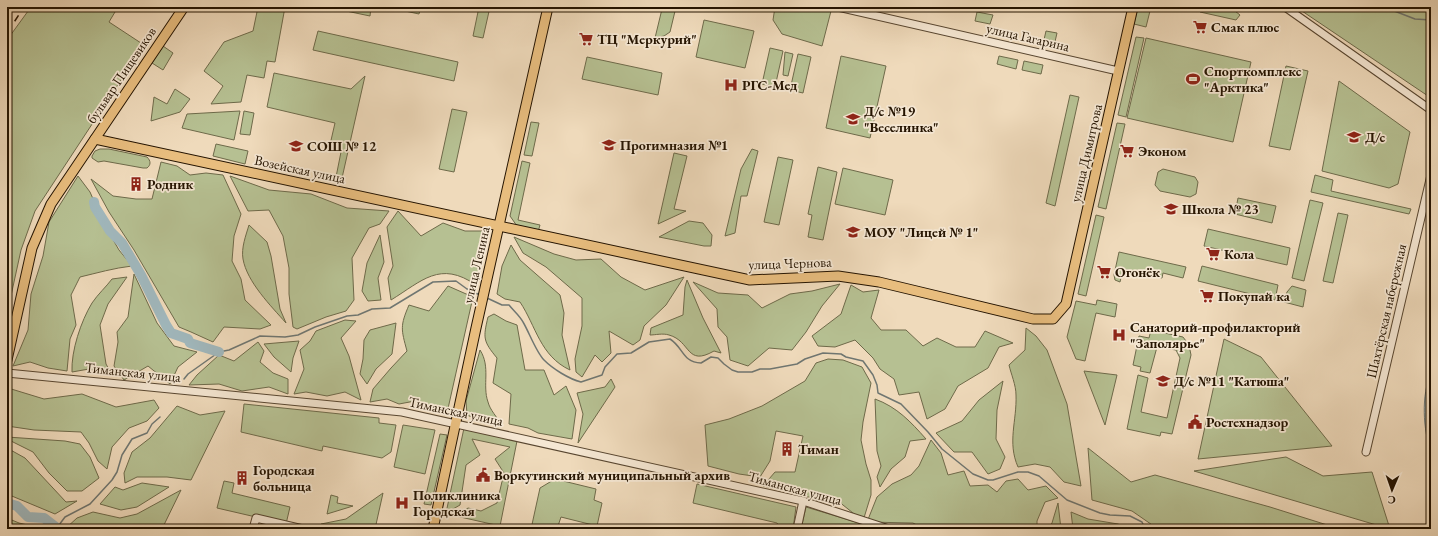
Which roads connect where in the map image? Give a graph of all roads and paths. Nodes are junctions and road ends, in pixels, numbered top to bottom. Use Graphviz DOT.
graph roads {
  1 [pos="184,7"];
  2 [pos="548,7"];
  3 [pos="838,7"];
  4 [pos="1133,7"];
  5 [pos="1285,7"];
  6 [pos="1118,71"];
  7 [pos="1431,110"];
  8 [pos="95,139"];
  9 [pos="1431,175"];
  10 [pos="500,227"];
  11 [pos="1066,304"];
  12 [pos="7,360"];
  13 [pos="7,373"];
  14 [pos="455,424"];
  15 [pos="1366,452"];
  16 [pos="803,501"];
  17 [pos="253,529"];
  18 [pos="303,529"];
  19 [pos="433,529"];
  20 [pos="796,529"];
  21 [pos="889,529"];
  1 -- 8 [label="main road, бульвар Пищевиков"];
  2 -- 10 [label="main road, улица Ленина"];
  3 -- 6 [label="street, улица Гагарина"];
  4 -- 6 [label="main road, улица Димитрова"];
  5 -- 7 [label="street"];
  6 -- 11 [label="main road, улица Димитрова"];
  8 -- 10 [label="main road, Возейская улица"];
  8 -- 12 [label="main road, бульвар Пищевиков"];
  9 -- 15 [label="street, Шахтёрская набережная"];
  10 -- 11 [label="main road, улица Чернова"];
  10 -- 14 [label="main road, улица Ленина"];
  13 -- 14 [label="street, Тиманская улица"];
  14 -- 16 [label="street, Тиманская улица"];
  14 -- 19 [label="main road, улица Ленина"];
  16 -- 20 [label="street"];
  16 -- 21 [label="street, Тиманская улица"];
  17 -- 18 [label="street"];
}
